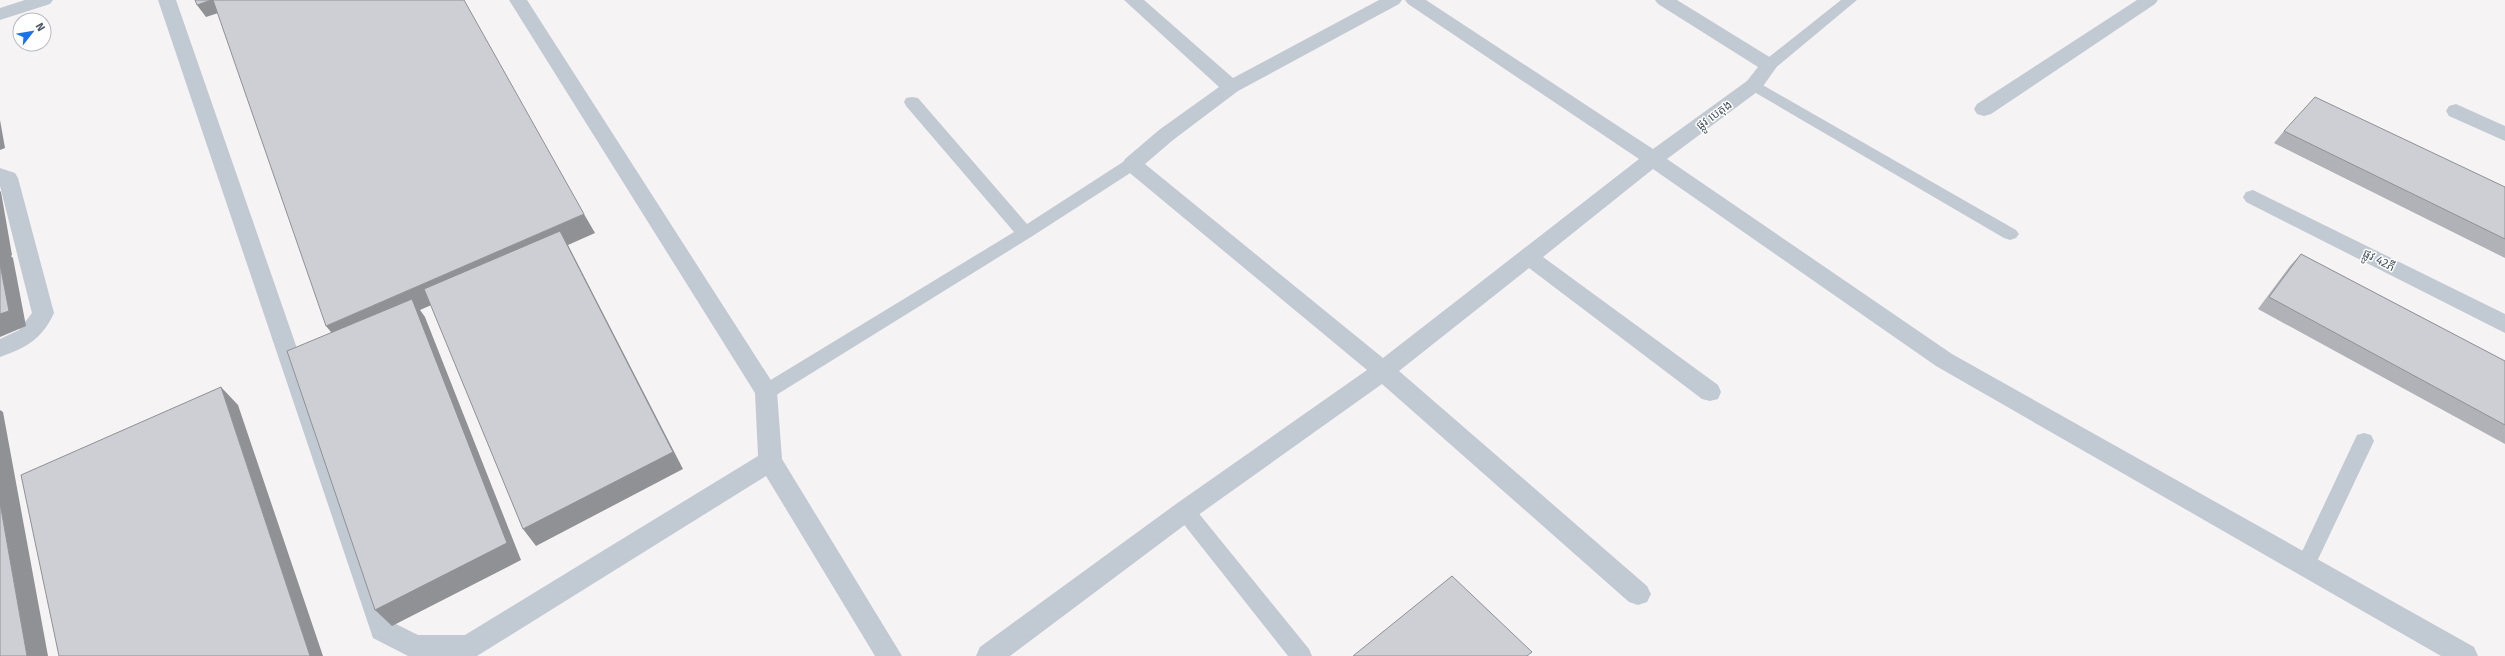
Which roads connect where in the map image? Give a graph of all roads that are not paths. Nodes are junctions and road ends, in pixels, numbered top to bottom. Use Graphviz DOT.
graph roads {
  1 [pos="44,0"];
  2 [pos="168,0"];
  3 [pos="518,0"];
  4 [pos="1134,0"];
  5 [pos="1393,0"];
  6 [pos="1414,0"];
  7 [pos="1664,0"];
  8 [pos="1850,0"];
  9 [pos="2149,0"];
  10 [pos="0,14"];
  11 [pos="1769,64"];
  12 [pos="1754,85"];
  13 [pos="1231,87"];
  14 [pos="912,102"];
  15 [pos="1984,109"];
  16 [pos="2456,111"];
  17 [pos="2505,134"];
  18 [pos="1654,159"];
  19 [pos="1132,164"];
  20 [pos="0,175"];
  21 [pos="2253,197"];
  22 [pos="1025,233"];
  23 [pos="2010,234"];
  24 [pos="1529,257"];
  25 [pos="2505,324"];
  26 [pos="0,348"];
  27 [pos="1383,371"];
  28 [pos="766,392"];
  29 [pos="1710,392"];
  30 [pos="2364,441"];
  31 [pos="770,461"];
  32 [pos="1185,511"];
  33 [pos="2306,566"];
  34 [pos="1638,594"];
  35 [pos="889,656"];
  36 [pos="989,656"];
  37 [pos="1301,656"];
  38 [pos="2465,656"];
  1 -- 10 [label="street"];
  2 -- 31 [label="street"];
  3 -- 28 [label="street"];
  4 -- 13 [label="street"];
  5 -- 13 [label="street"];
  6 -- 18 [label="street"];
  7 -- 11 [label="street"];
  8 -- 11 [label="lane"];
  9 -- 15 [label="street"];
  11 -- 12 [label="street, ផ្លូវ បេតុង"];
  12 -- 18 [label="street, ផ្លូវ បេតុង"];
  12 -- 23 [label="lane"];
  13 -- 19 [label="street"];
  14 -- 22 [label="lane"];
  16 -- 17 [label="street"];
  18 -- 24 [label="street, ផ្លូវ បេតុង"];
  18 -- 33 [label="street"];
  19 -- 22 [label="lane"];
  19 -- 27 [label="street"];
  20 -- 26 [label="street"];
  21 -- 25 [label="street, ផ្លូវ 42ភី"];
  22 -- 28 [label="lane"];
  24 -- 27 [label="street, ផ្លូវ បេតុង"];
  24 -- 29 [label="street"];
  27 -- 32 [label="street, ផ្លូវ បេតុង"];
  27 -- 34 [label="street"];
  28 -- 31 [label="street"];
  30 -- 33 [label="lane"];
  31 -- 35 [label="street"];
  32 -- 36 [label="street, ផ្លូវ បេតុង"];
  32 -- 37 [label="lane"];
  33 -- 38 [label="street"];
}
